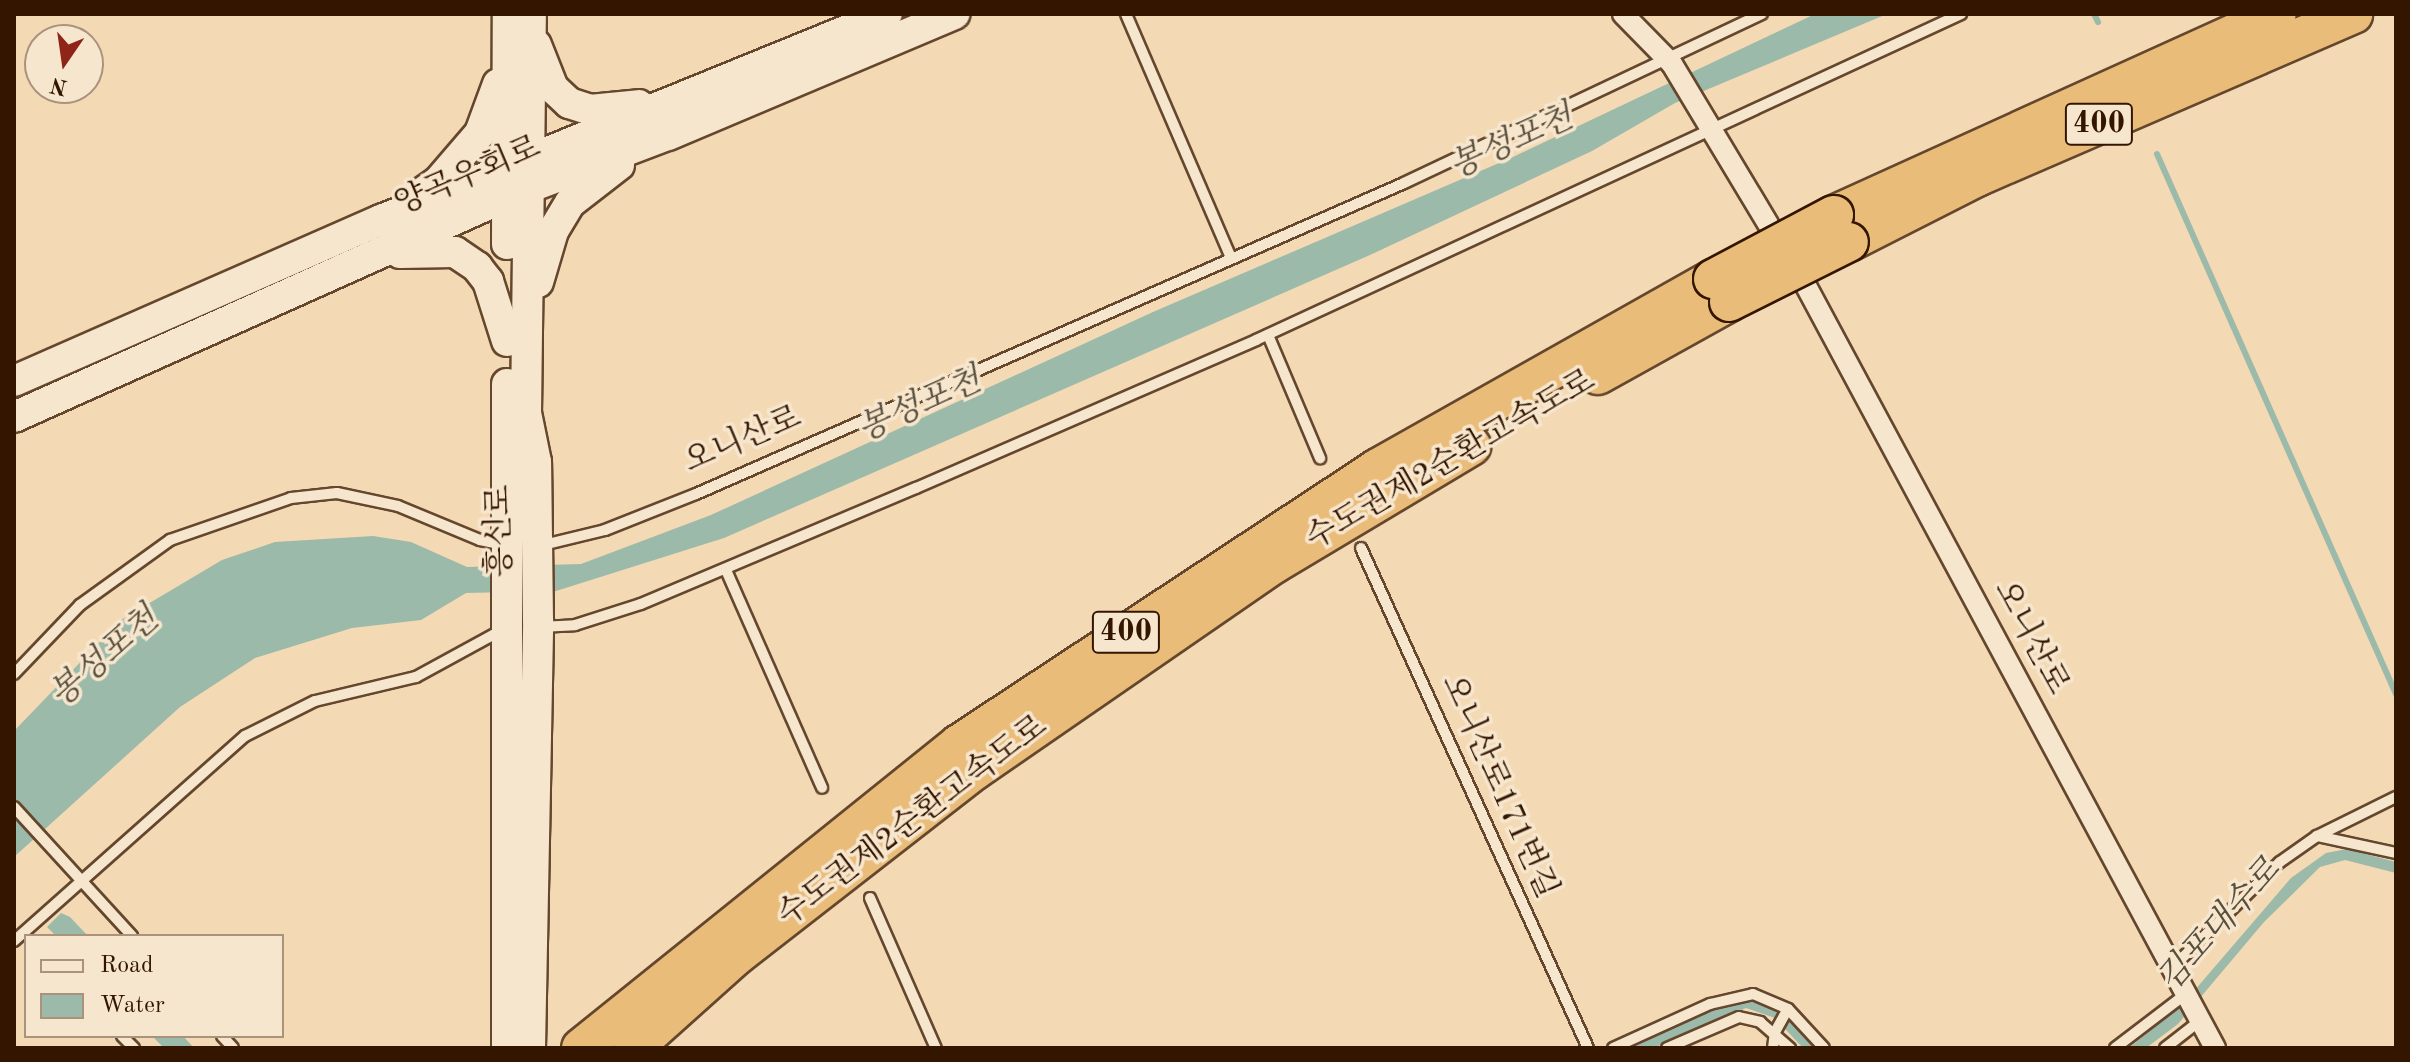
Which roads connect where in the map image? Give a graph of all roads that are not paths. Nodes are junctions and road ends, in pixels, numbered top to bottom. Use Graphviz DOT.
graph roads {
  1 [pos="887,14"];
  2 [pos="955,14"];
  3 [pos="1126,14"];
  4 [pos="1623,14"];
  5 [pos="1762,14"];
  6 [pos="1961,14"];
  7 [pos="2277,14"];
  8 [pos="2353,14"];
  9 [pos="523,18"];
  10 [pos="508,48"];
  11 [pos="1669,61"];
  12 [pos="685,98"];
  13 [pos="1709,126"];
  14 [pos="668,135"];
  15 [pos="517,178"];
  16 [pos="381,220"];
  17 [pos="1768,224"];
  18 [pos="1842,228"];
  19 [pos="378,256"];
  20 [pos="1230,256"];
  21 [pos="1805,284"];
  22 [pos="1721,290"];
  23 [pos="1268,335"];
  24 [pos="516,343"];
  25 [pos="14,381"];
  26 [pos="14,417"];
  27 [pos="1320,458"];
  28 [pos="1361,548"];
  29 [pos="537,551"];
  30 [pos="506,552"];
  31 [pos="726,570"];
  32 [pos="507,623"];
  33 [pos="538,624"];
  34 [pos="14,674"];
  35 [pos="822,788"];
  36 [pos="2396,797"];
  37 [pos="14,807"];
  38 [pos="2317,836"];
  39 [pos="2396,853"];
  40 [pos="85,880"];
  41 [pos="870,898"];
  42 [pos="26,934"];
  43 [pos="130,934"];
  44 [pos="2174,966"];
  45 [pos="2187,996"];
  46 [pos="1787,1010"];
  47 [pos="2200,1018"];
  48 [pos="1775,1032"];
  49 [pos="507,1048"];
  50 [pos="530,1048"];
  51 [pos="581,1048"];
  52 [pos="633,1048"];
  53 [pos="936,1048"];
  54 [pos="1588,1048"];
  55 [pos="1613,1048"];
  56 [pos="1667,1048"];
  57 [pos="1773,1048"];
  58 [pos="1790,1048"];
  59 [pos="1824,1048"];
  60 [pos="2115,1048"];
  61 [pos="2165,1048"];
  62 [pos="2215,1048"];
  1 -- 12 [label="main road, 양곡우회로"];
  2 -- 14 [label="main road, 양곡우회로"];
  3 -- 20 [label="lane"];
  4 -- 11 [label="street"];
  5 -- 11 [label="lane, 오니산로"];
  6 -- 13 [label="lane"];
  7 -- 18 [label="highway, 수도권제2순환고속도로 / 400"];
  8 -- 18 [label="highway, 수도권제2순환고속도로 / 400"];
  9 -- 10 [label="main road, 흥신로"];
  9 -- 12 [label="main road"];
  9 -- 15 [label="main road, 흥신로"];
  10 -- 15 [label="main road, 흥신로"];
  10 -- 16 [label="main road"];
  11 -- 13 [label="street"];
  11 -- 20 [label="lane, 오니산로"];
  12 -- 15 [label="main road, 양곡우회로"];
  13 -- 17 [label="street"];
  13 -- 23 [label="lane"];
  14 -- 15 [label="main road, 양곡우회로"];
  14 -- 24 [label="main road"];
  15 -- 16 [label="main road, 양곡우회로"];
  15 -- 19 [label="main road, 양곡우회로"];
  15 -- 24 [label="main road, 흥신로"];
  16 -- 25 [label="main road, 양곡우회로"];
  18 -- 22 [label="highway, 수도권제2순환고속도로 / 400, bridge"];
  19 -- 24 [label="main road"];
  19 -- 26 [label="main road, 양곡우회로"];
  20 -- 29 [label="lane, 오니산로"];
  21 -- 44 [label="street, 오니산로"];
  22 -- 51 [label="highway, 수도권제2순환고속도로 / 400"];
  22 -- 52 [label="highway, 수도권제2순환고속도로 / 400"];
  23 -- 27 [label="lane"];
  23 -- 31 [label="lane"];
  24 -- 29 [label="main road, 흥신로"];
  24 -- 30 [label="main road, 흥신로"];
  28 -- 54 [label="lane, 오니산로171번길"];
  29 -- 33 [label="main road, 흥신로"];
  30 -- 32 [label="main road, 흥신로"];
  30 -- 34 [label="lane, 흥신로"];
  31 -- 33 [label="lane"];
  31 -- 35 [label="lane"];
  32 -- 40 [label="lane"];
  32 -- 49 [label="main road, 흥신로"];
  33 -- 50 [label="main road, 흥신로"];
  36 -- 38 [label="lane"];
  37 -- 40 [label="lane"];
  38 -- 39 [label="lane"];
  38 -- 44 [label="lane"];
  40 -- 42 [label="lane"];
  40 -- 43 [label="lane"];
  41 -- 53 [label="lane"];
  44 -- 45 [label="street, 오니산로"];
  45 -- 47 [label="street, 오니산로"];
  45 -- 60 [label="lane"];
  46 -- 48 [label="lane"];
  46 -- 55 [label="lane"];
  46 -- 59 [label="lane"];
  47 -- 61 [label="lane"];
  47 -- 62 [label="street, 오니산로"];
  48 -- 56 [label="lane"];
  48 -- 57 [label="lane"];
  48 -- 58 [label="lane"];
}
